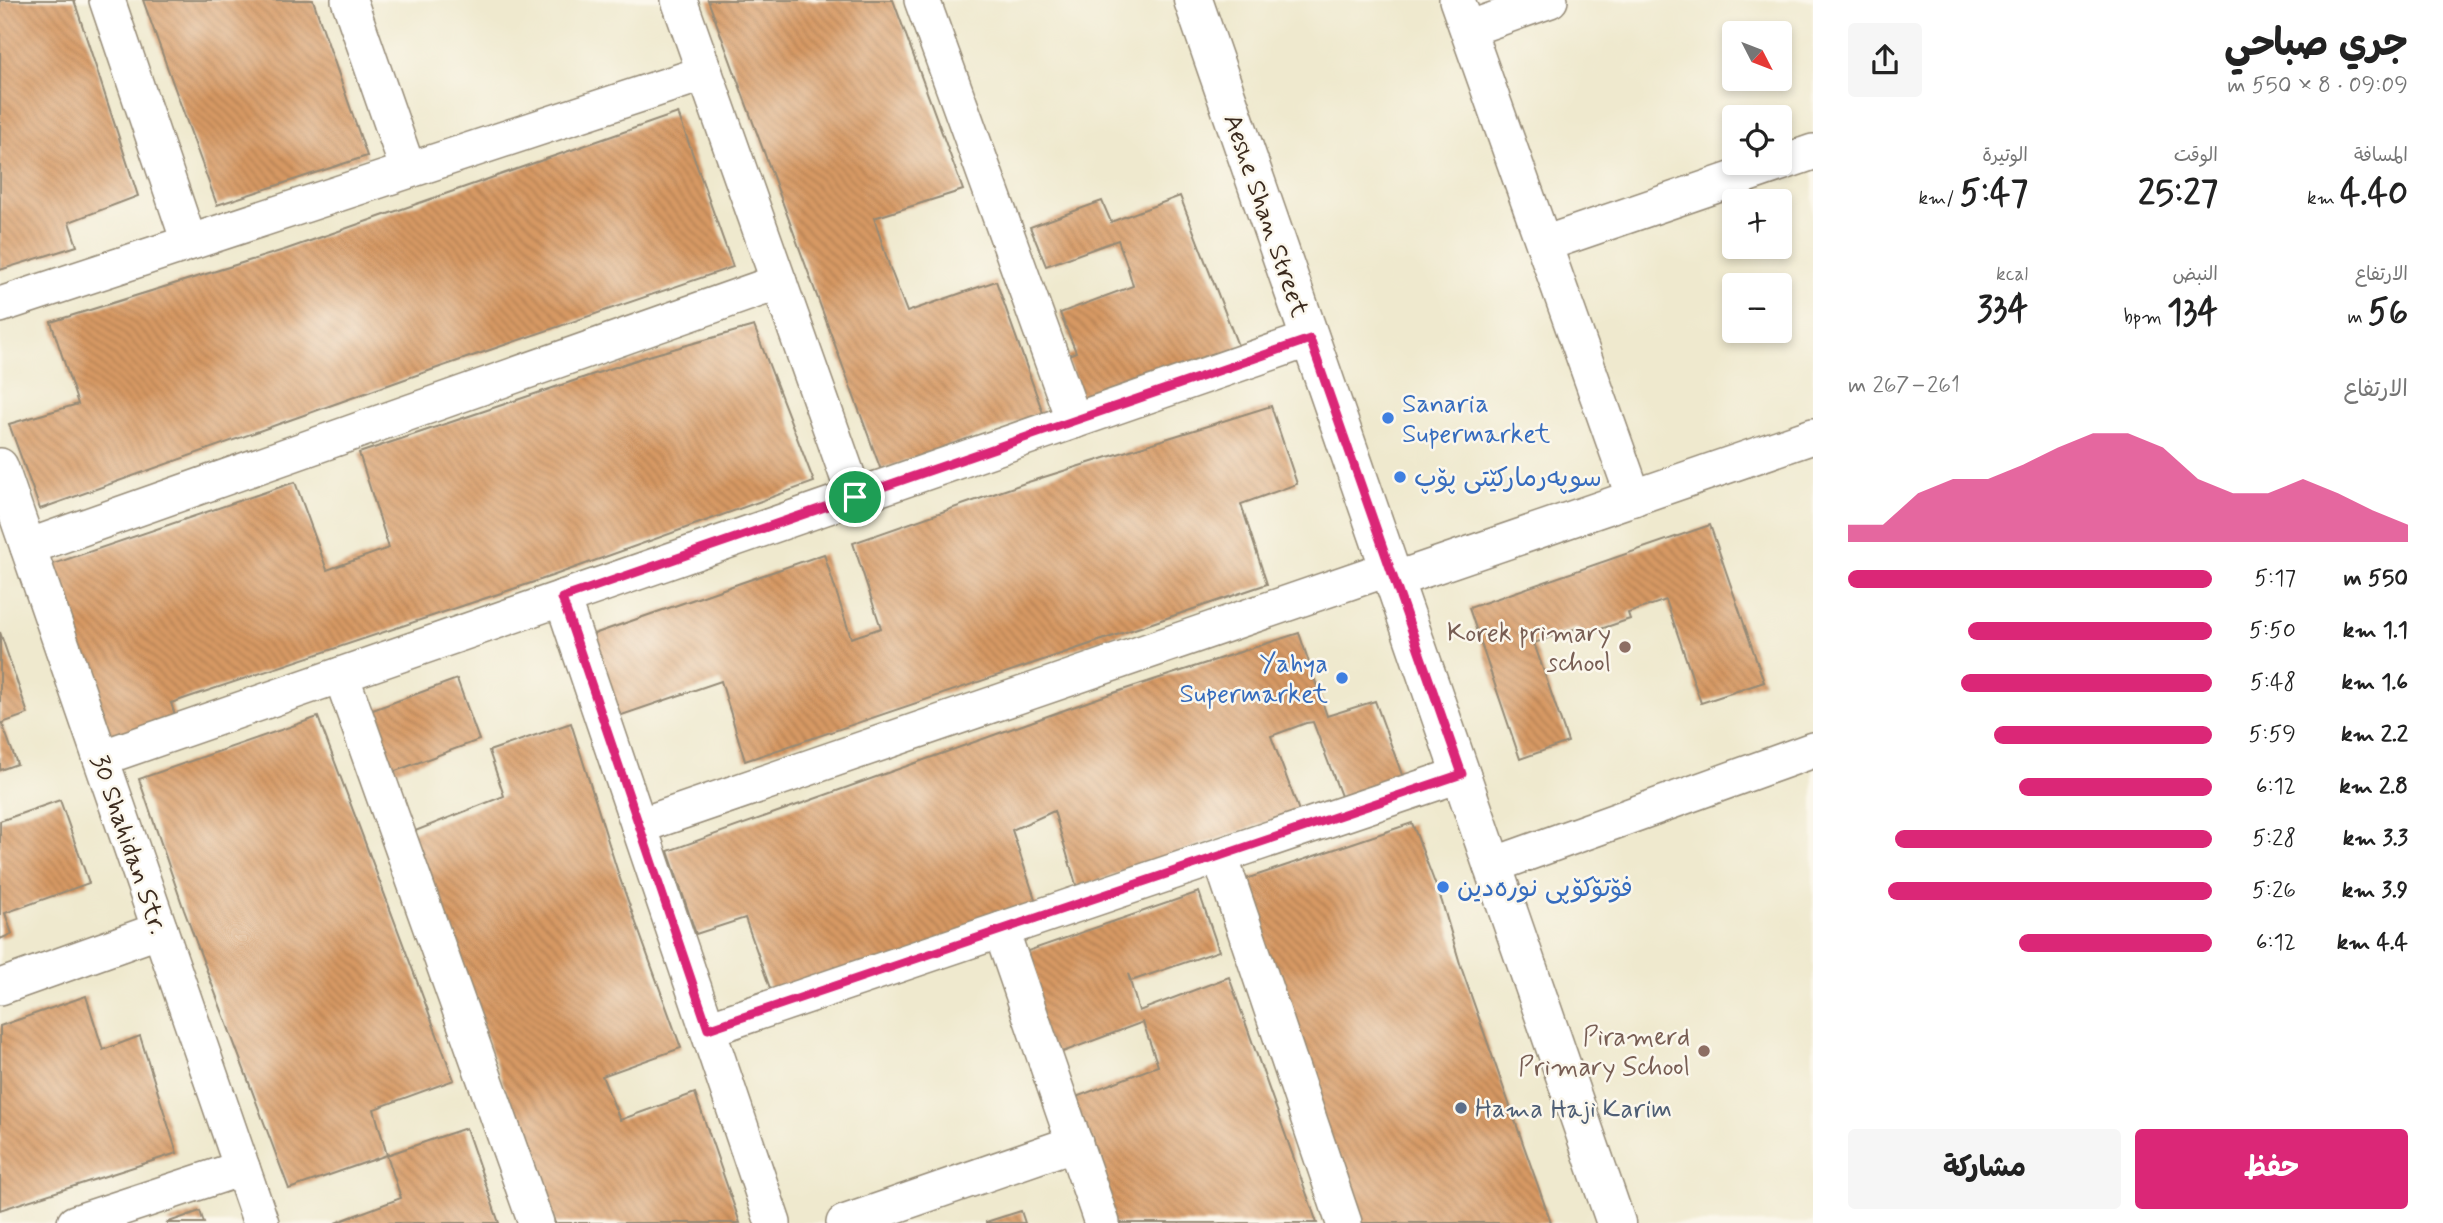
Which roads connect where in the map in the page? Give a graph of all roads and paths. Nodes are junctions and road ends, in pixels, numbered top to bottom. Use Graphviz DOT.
graph roads {
  1 [pos="107,0"];
  2 [pos="349,0"];
  3 [pos="679,0"];
  4 [pos="922,0"];
  5 [pos="1193,0"];
  6 [pos="1549,0"];
  7 [pos="1462,14"];
  8 [pos="705,73"];
  9 [pos="1813,152"];
  10 [pos="408,170"];
  11 [pos="189,242"];
  12 [pos="1544,244"];
  13 [pos="779,282"];
  14 [pos="0,305"];
  15 [pos="1310,339"];
  16 [pos="1074,421"];
  17 [pos="1813,436"];
  18 [pos="0,466"];
  19 [pos="855,497"];
  20 [pos="1634,498"];
  21 [pos="28,547"];
  22 [pos="1392,574"];
  23 [pos="562,598"];
  24 [pos="341,674"];
  25 [pos="1813,750"];
  26 [pos="101,758"];
  27 [pos="1462,774"];
  28 [pos="639,826"];
  29 [pos="1220,856"];
  30 [pos="1491,866"];
  31 [pos="160,930"];
  32 [pos="1001,930"];
  33 [pos="0,987"];
  34 [pos="708,1029"];
  35 [pos="1074,1143"];
  36 [pos="242,1168"];
  37 [pos="75,1223"];
  38 [pos="261,1223"];
  39 [pos="536,1223"];
  40 [pos="774,1223"];
  41 [pos="844,1223"];
  42 [pos="1102,1223"];
  43 [pos="1343,1223"];
  44 [pos="1616,1223"];
  1 -- 11 [label="street"];
  2 -- 10 [label="street"];
  3 -- 8 [label="street"];
  4 -- 16 [label="street"];
  5 -- 15 [label="street, Aeshe Shan Street"];
  6 -- 7 [label="street"];
  7 -- 12 [label="street"];
  8 -- 10 [label="street"];
  8 -- 13 [label="street"];
  9 -- 12 [label="street"];
  10 -- 11 [label="street"];
  11 -- 14 [label="street"];
  12 -- 20 [label="street"];
  13 -- 19 [label="street"];
  13 -- 21 [label="street"];
  15 -- 16 [label="street"];
  15 -- 22 [label="street, Aeshe Shan Street"];
  16 -- 19 [label="street"];
  17 -- 20 [label="street"];
  18 -- 21 [label="street, 30 Shahidan Str."];
  19 -- 23 [label="street"];
  20 -- 22 [label="street"];
  21 -- 26 [label="street, 30 Shahidan Str."];
  22 -- 27 [label="street, Aeshe Shan Street"];
  22 -- 28 [label="street"];
  23 -- 24 [label="street"];
  23 -- 28 [label="street"];
  24 -- 26 [label="street"];
  24 -- 39 [label="street"];
  25 -- 30 [label="street"];
  26 -- 31 [label="street, 30 Shahidan Str."];
  27 -- 29 [label="street"];
  27 -- 30 [label="street, Aeshe Shan Street"];
  28 -- 34 [label="street"];
  29 -- 32 [label="street"];
  29 -- 43 [label="street"];
  30 -- 44 [label="street, Aeshe Shan Street"];
  31 -- 33 [label="street"];
  31 -- 36 [label="street, 30 Shahidan Str."];
  32 -- 34 [label="street"];
  32 -- 35 [label="street"];
  34 -- 40 [label="street"];
  35 -- 41 [label="street"];
  35 -- 42 [label="street"];
  36 -- 37 [label="street"];
  36 -- 38 [label="street, 30 Shahidan Str."];
}
